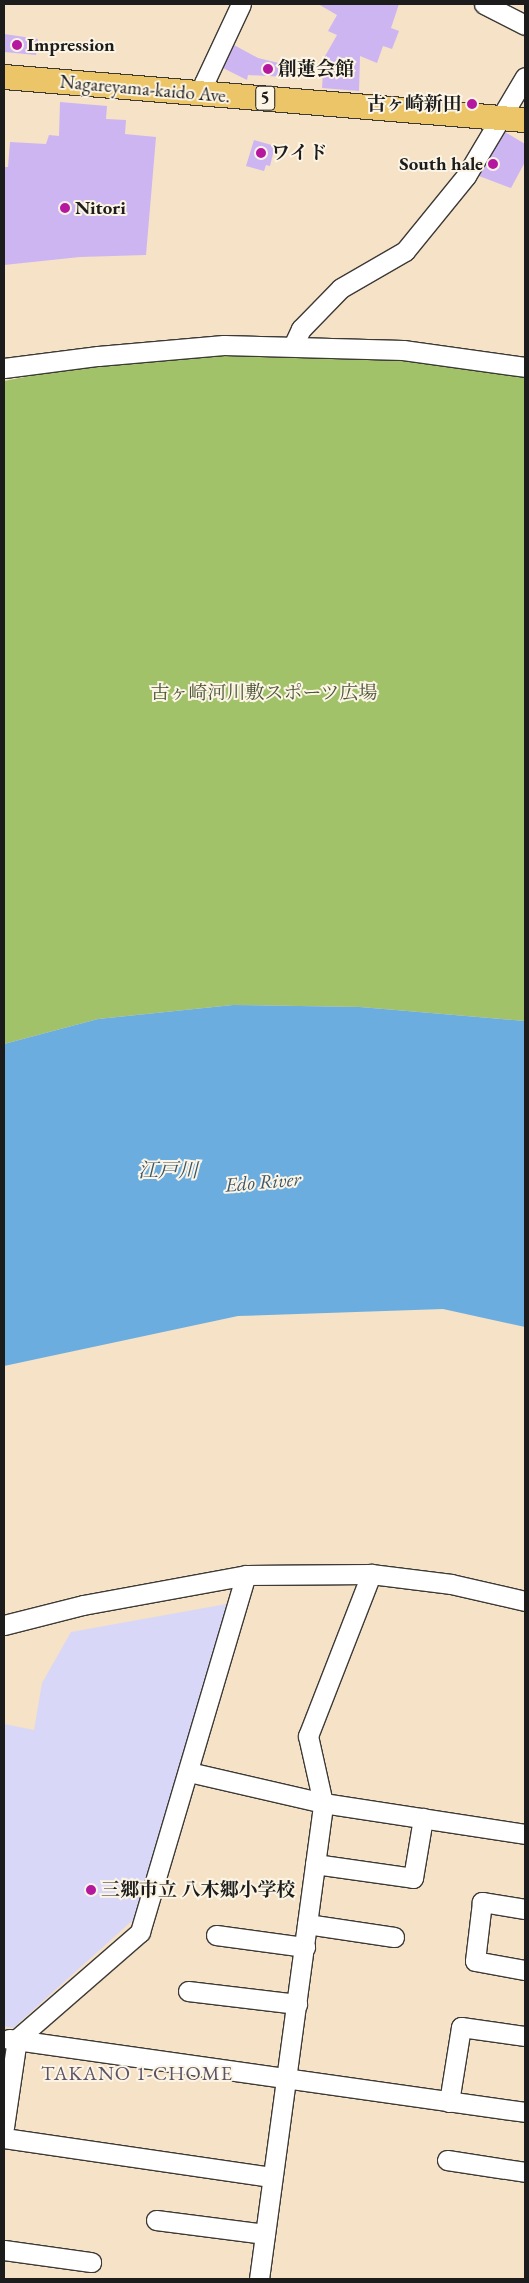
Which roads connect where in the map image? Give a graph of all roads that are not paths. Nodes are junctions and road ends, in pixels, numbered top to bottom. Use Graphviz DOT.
graph roads {
  1 [pos="241,4"];
  2 [pos="484,4"];
  3 [pos="525,25"];
  4 [pos="4,77"];
  5 [pos="525,77"];
  6 [pos="203,93"];
  7 [pos="514,120"];
  8 [pos="293,346"];
  9 [pos="4,368"];
  10 [pos="525,368"];
  11 [pos="371,1574"];
  12 [pos="246,1575"];
  13 [pos="525,1601"];
  14 [pos="4,1624"];
  15 [pos="190,1772"];
  16 [pos="323,1803"];
  17 [pos="423,1818"];
  18 [pos="525,1834"];
  19 [pos="315,1864"];
  20 [pos="525,1909"];
  21 [pos="307,1924"];
  22 [pos="216,1935"];
  23 [pos="394,1937"];
  24 [pos="304,1947"];
  25 [pos="525,1970"];
  26 [pos="188,1991"];
  27 [pos="297,2004"];
  28 [pos="525,2036"];
  29 [pos="10,2039"];
  30 [pos="286,2079"];
  31 [pos="449,2102"];
  32 [pos="525,2112"];
  33 [pos="4,2127"];
  34 [pos="4,2138"];
  35 [pos="447,2160"];
  36 [pos="525,2172"];
  37 [pos="271,2177"];
  38 [pos="156,2220"];
  39 [pos="265,2234"];
  40 [pos="4,2250"];
  41 [pos="91,2262"];
  42 [pos="259,2279"];
  1 -- 6 [label="street"];
  2 -- 3 [label="street"];
  4 -- 6 [label="main road, Nagareyama-kaido Ave. / 5"];
  5 -- 7 [label="street"];
  6 -- 7 [label="main road, Nagareyama-kaido Ave. / 5"];
  7 -- 8 [label="street"];
  8 -- 9 [label="street"];
  8 -- 10 [label="street"];
  11 -- 12 [label="street"];
  11 -- 13 [label="street"];
  11 -- 16 [label="street"];
  12 -- 14 [label="street"];
  12 -- 15 [label="street"];
  15 -- 16 [label="street"];
  15 -- 29 [label="street"];
  16 -- 17 [label="street"];
  16 -- 19 [label="street"];
  17 -- 18 [label="street"];
  17 -- 19 [label="street"];
  19 -- 21 [label="street"];
  20 -- 25 [label="street"];
  21 -- 23 [label="street"];
  21 -- 24 [label="street"];
  22 -- 24 [label="street"];
  24 -- 27 [label="street"];
  26 -- 27 [label="street"];
  27 -- 30 [label="street"];
  28 -- 31 [label="street"];
  29 -- 30 [label="street"];
  29 -- 33 [label="street"];
  30 -- 31 [label="street"];
  30 -- 37 [label="street"];
  31 -- 32 [label="street"];
  34 -- 37 [label="street"];
  35 -- 36 [label="street"];
  37 -- 39 [label="street"];
  38 -- 39 [label="street"];
  39 -- 42 [label="street"];
  40 -- 41 [label="street"];
}
